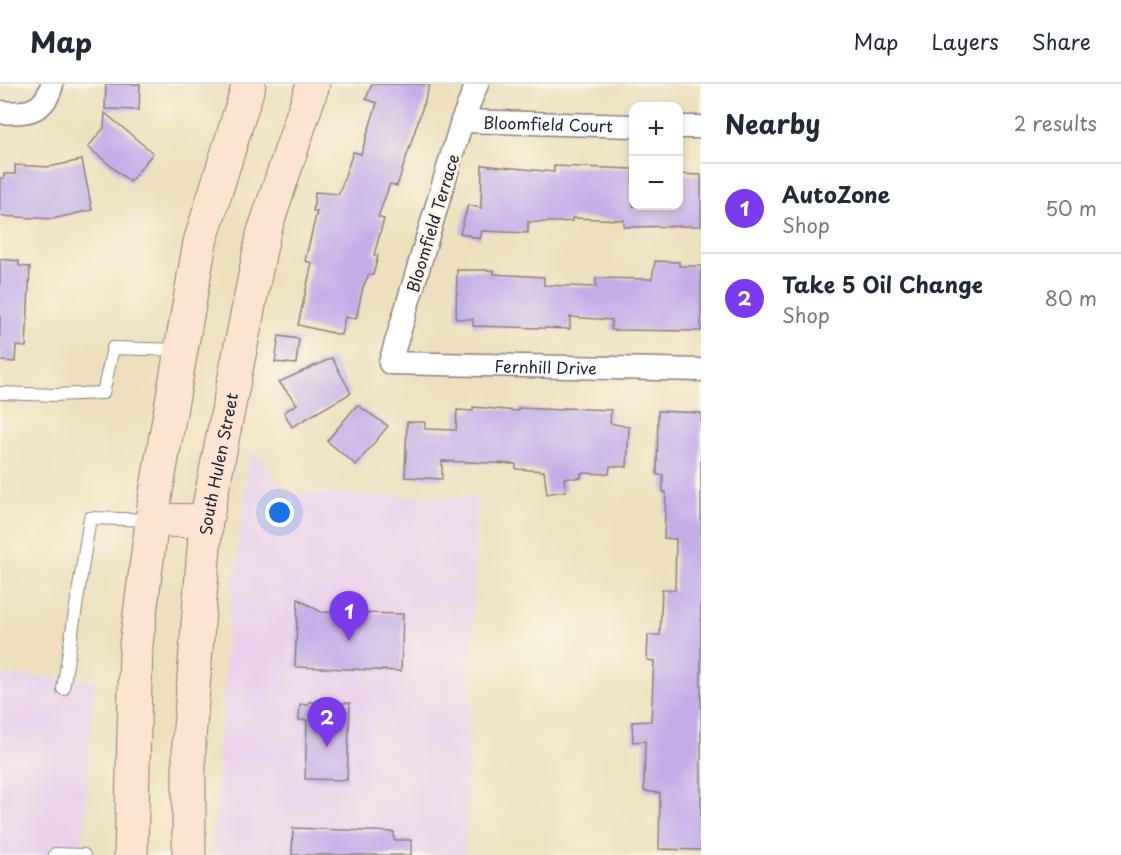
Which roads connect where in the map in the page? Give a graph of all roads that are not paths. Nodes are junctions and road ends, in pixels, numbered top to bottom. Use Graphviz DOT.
graph roads {
  1 [pos="52,84"];
  2 [pos="249,84"];
  3 [pos="313,84"];
  4 [pos="477,84"];
  5 [pos="0,112"];
  6 [pos="462,121"];
  7 [pos="629,126"];
  8 [pos="683,127"];
  9 [pos="701,127"];
  10 [pos="181,350"];
  11 [pos="390,363"];
  12 [pos="701,370"];
  13 [pos="0,393"];
  14 [pos="153,520"];
  15 [pos="206,521"];
  16 [pos="63,689"];
  17 [pos="55,854"];
  18 [pos="84,855"];
  19 [pos="131,855"];
  20 [pos="189,855"];
  1 -- 5 [label="street"];
  2 -- 10 [label="main road"];
  3 -- 15 [label="main road, South Hulen Street"];
  4 -- 6 [label="street, Bloomfield Terrace"];
  6 -- 7 [label="street, Bloomfield Court"];
  6 -- 11 [label="street, Bloomfield Terrace"];
  8 -- 9 [label="street"];
  10 -- 13 [label="lane"];
  10 -- 14 [label="main road"];
  11 -- 12 [label="street, Fernhill Drive"];
  14 -- 15 [label="main road"];
  14 -- 16 [label="lane"];
  14 -- 19 [label="main road"];
  15 -- 20 [label="main road, South Hulen Street"];
  17 -- 18 [label="lane"];
}
